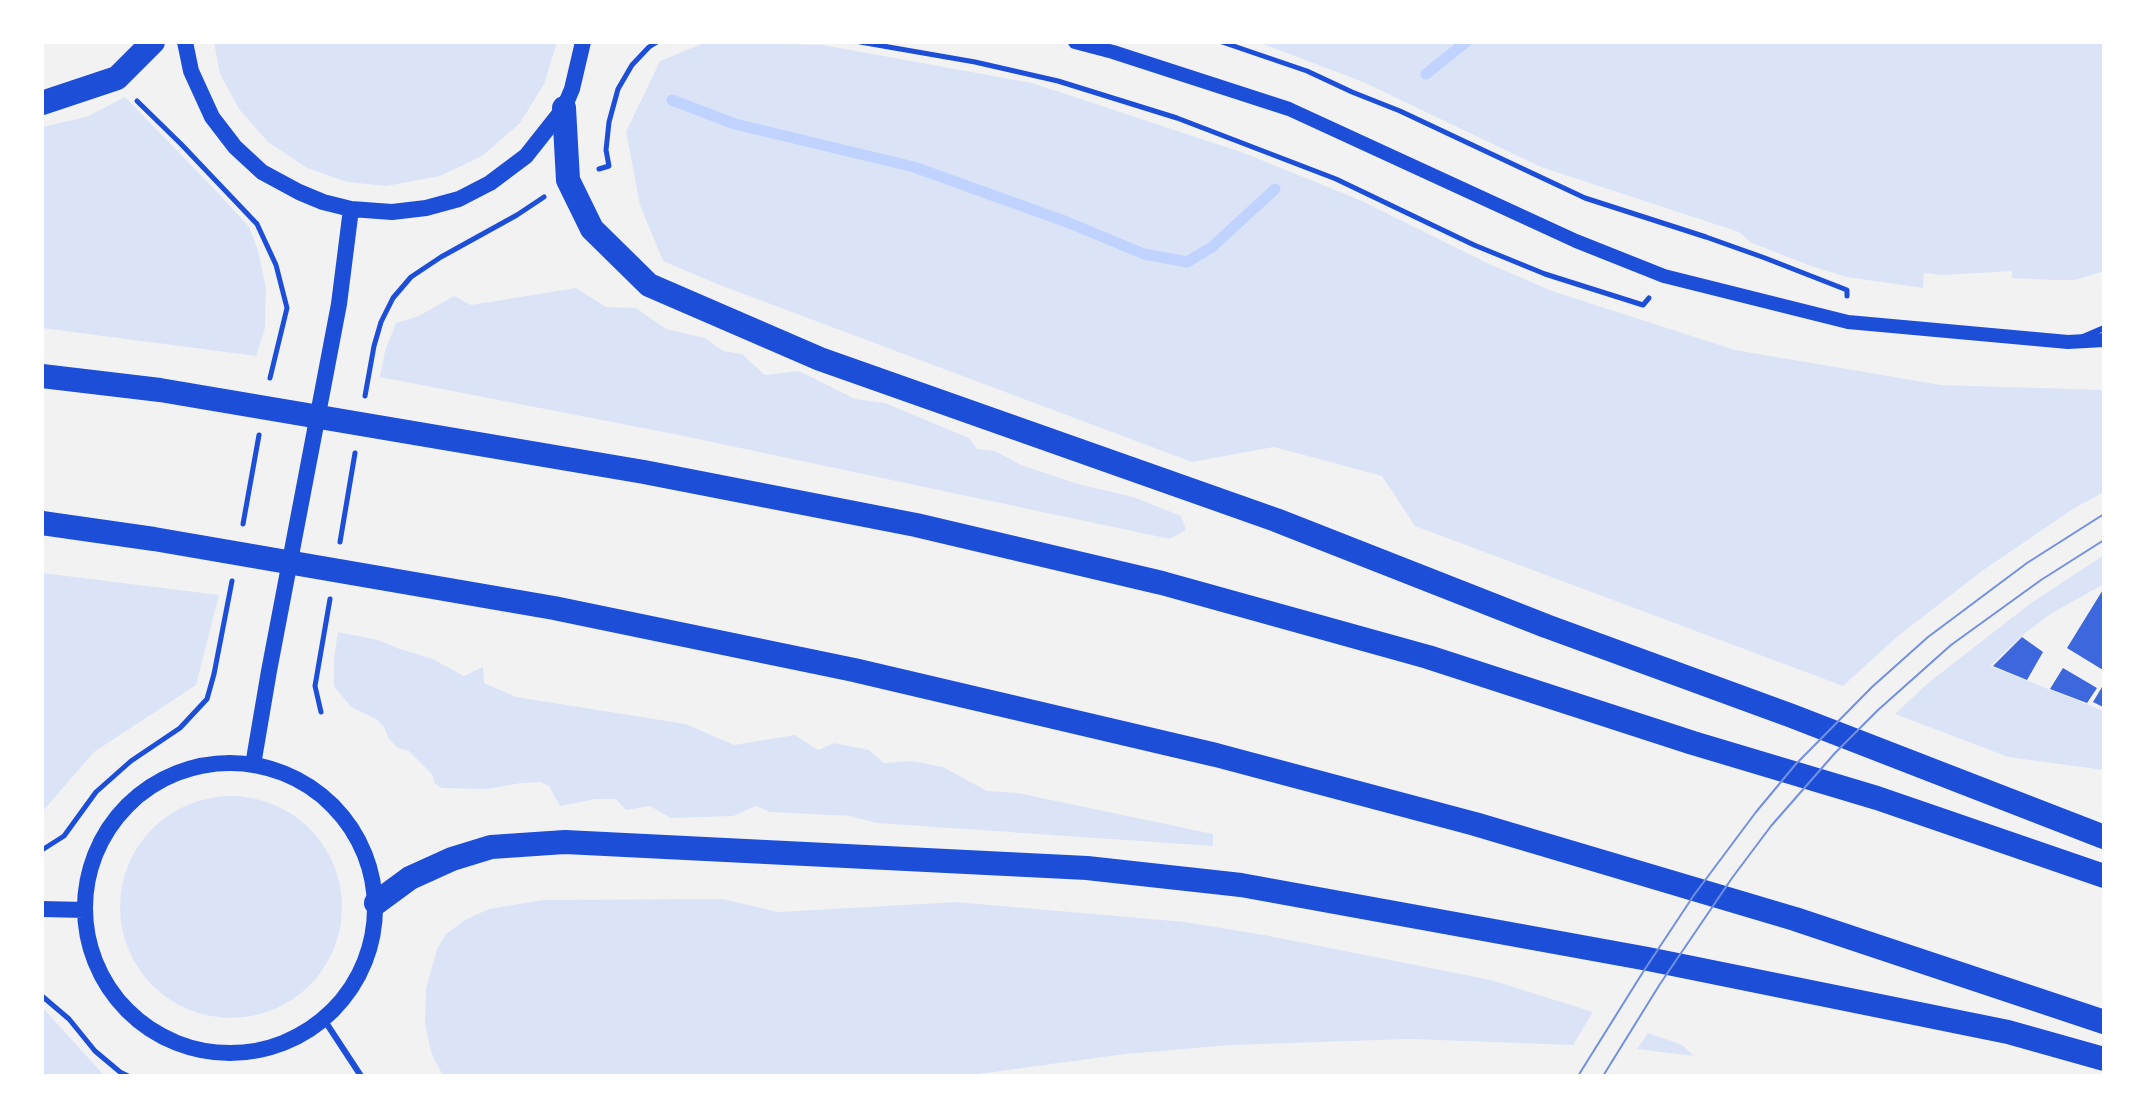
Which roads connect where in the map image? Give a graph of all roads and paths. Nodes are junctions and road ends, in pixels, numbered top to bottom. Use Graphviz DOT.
graph roads {
  1 [pos="153,42"];
  2 [pos="185,42"];
  3 [pos="595,42"];
  4 [pos="657,42"];
  5 [pos="860,42"];
  6 [pos="1075,42"];
  7 [pos="1222,42"];
  8 [pos="583,48"];
  9 [pos="117,78"];
  10 [pos="42,103"];
  11 [pos="564,108"];
  12 [pos="568,180"];
  13 [pos="351,209"];
  14 [pos="1643,305"];
  15 [pos="1848,322"];
  16 [pos="2104,328"];
  17 [pos="2104,340"];
  18 [pos="2068,342"];
  19 [pos="42,376"];
  20 [pos="270,380"];
  21 [pos="363,408"];
  22 [pos="261,426"];
  23 [pos="358,439"];
  24 [pos="42,523"];
  25 [pos="241,535"];
  26 [pos="339,547"];
  27 [pos="232,581"];
  28 [pos="331,593"];
  29 [pos="321,712"];
  30 [pos="253,765"];
  31 [pos="2104,837"];
  32 [pos="42,850"];
  33 [pos="2104,876"];
  34 [pos="376,903"];
  35 [pos="42,909"];
  36 [pos="85,910"];
  37 [pos="42,996"];
  38 [pos="323,1018"];
  39 [pos="2104,1022"];
  40 [pos="2104,1059"];
  41 [pos="128,1076"];
  42 [pos="361,1076"];
  1 -- 9 [label="highway"];
  2 -- 13 [label="main road"];
  3 -- 8 [label="street"];
  4 -- 12 [label="path"];
  5 -- 14 [label="path"];
  6 -- 15 [label="street"];
  7 -- 15 [label="path"];
  8 -- 11 [label="main road"];
  9 -- 10 [label="highway"];
  9 -- 20 [label="path"];
  11 -- 12 [label="highway"];
  11 -- 13 [label="main road"];
  12 -- 21 [label="path"];
  12 -- 31 [label="highway"];
  13 -- 30 [label="main road"];
  15 -- 18 [label="street"];
  16 -- 18 [label="lane"];
  17 -- 18 [label="street"];
  19 -- 33 [label="highway"];
  22 -- 25 [label="path"];
  23 -- 26 [label="path"];
  24 -- 39 [label="highway"];
  27 -- 32 [label="path"];
  28 -- 29 [label="path"];
  30 -- 34 [label="main road"];
  30 -- 36 [label="main road"];
  34 -- 38 [label="main road"];
  34 -- 40 [label="highway"];
  35 -- 36 [label="main road"];
  36 -- 38 [label="main road"];
  37 -- 41 [label="path"];
  38 -- 42 [label="lane"];
}
